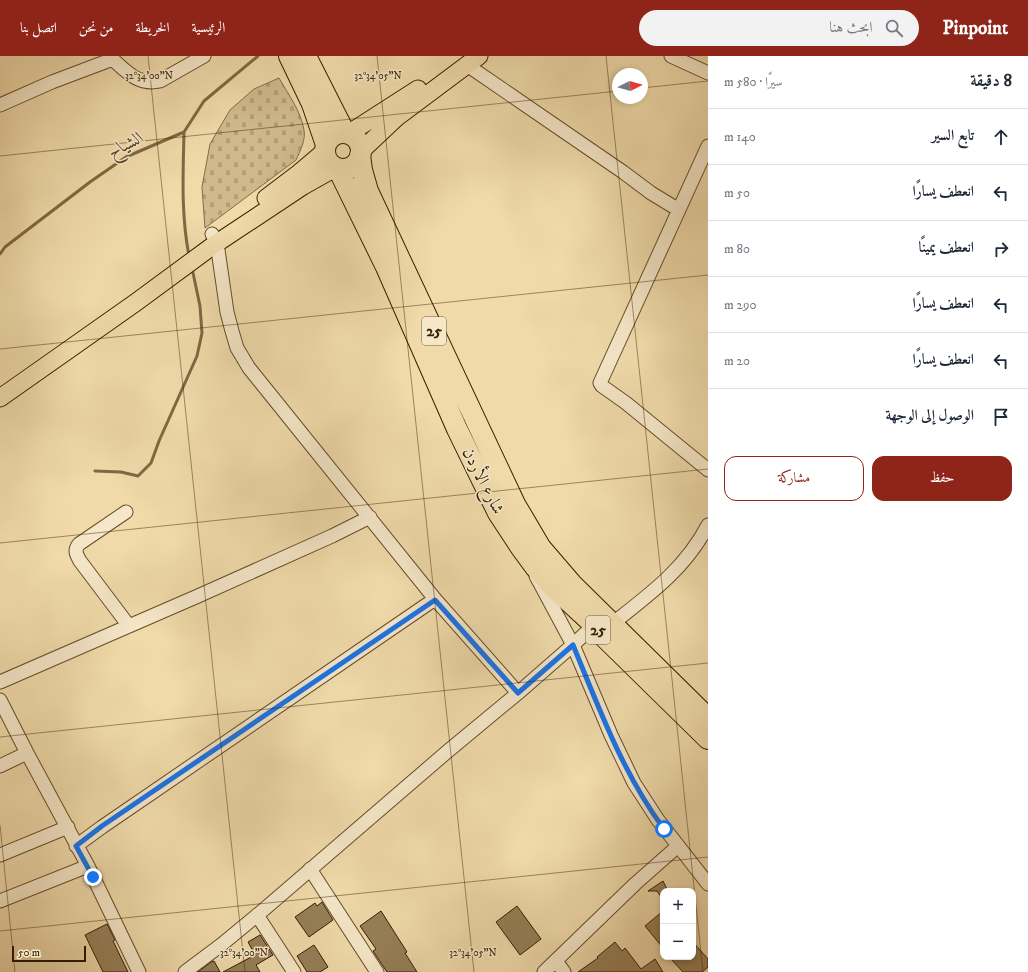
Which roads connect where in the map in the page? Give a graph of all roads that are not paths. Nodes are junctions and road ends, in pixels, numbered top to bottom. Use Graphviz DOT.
graph roads {
  1 [pos="204,56"];
  2 [pos="671,56"];
  3 [pos="111,57"];
  4 [pos="296,59"];
  5 [pos="470,59"];
  6 [pos="708,73"];
  7 [pos="0,104"];
  8 [pos="347,133"];
  9 [pos="708,146"];
  10 [pos="325,148"];
  11 [pos="361,153"];
  12 [pos="336,168"];
  13 [pos="679,210"];
  14 [pos="212,240"];
  15 [pos="178,264"];
  16 [pos="0,386"];
  17 [pos="0,398"];
  18 [pos="708,470"];
  19 [pos="507,508"];
  20 [pos="126,512"];
  21 [pos="370,517"];
  22 [pos="708,525"];
  23 [pos="521,548"];
  24 [pos="435,600"];
  25 [pos="603,624"];
  26 [pos="129,626"];
  27 [pos="573,645"];
  28 [pos="0,682"];
  29 [pos="518,693"];
  30 [pos="0,700"];
  31 [pos="708,718"];
  32 [pos="708,739"];
  33 [pos="27,753"];
  34 [pos="0,766"];
  35 [pos="68,827"];
  36 [pos="76,846"];
  37 [pos="678,846"];
  38 [pos="0,855"];
  39 [pos="88,866"];
  40 [pos="310,869"];
  41 [pos="708,884"];
  42 [pos="0,901"];
  43 [pos="257,915"];
  44 [pos="556,961"];
  45 [pos="138,972"];
  46 [pos="185,972"];
  47 [pos="294,972"];
  48 [pos="377,972"];
  49 [pos="544,972"];
  50 [pos="564,972"];
  1 -- 3 [label="street"];
  2 -- 6 [label="street"];
  3 -- 7 [label="street"];
  4 -- 8 [label="highway, 25"];
  4 -- 10 [label="highway, 25"];
  5 -- 8 [label="main road"];
  5 -- 11 [label="main road"];
  5 -- 13 [label="street"];
  8 -- 10 [label="highway"];
  8 -- 11 [label="highway, 25"];
  9 -- 13 [label="street"];
  10 -- 12 [label="highway, 25"];
  10 -- 14 [label="main road"];
  11 -- 12 [label="highway"];
  11 -- 19 [label="highway, شارع الأردن / 25"];
  12 -- 14 [label="main road"];
  12 -- 19 [label="highway, شارع الأردن / 25"];
  13 -- 18 [label="street"];
  14 -- 15 [label="main road"];
  14 -- 21 [label="street"];
  15 -- 16 [label="main road"];
  15 -- 17 [label="main road"];
  19 -- 23 [label="highway, شارع الأردن / 25"];
  19 -- 25 [label="highway, شارع الأردن / 25"];
  20 -- 26 [label="street"];
  21 -- 24 [label="street"];
  21 -- 26 [label="street"];
  22 -- 25 [label="street"];
  23 -- 25 [label="highway, شارع الأردن / 25"];
  23 -- 27 [label="street"];
  24 -- 29 [label="street"];
  24 -- 36 [label="street"];
  25 -- 27 [label="street"];
  25 -- 31 [label="highway, شارع الأردن / 25"];
  25 -- 32 [label="highway, شارع الأردن / 25"];
  26 -- 28 [label="street"];
  27 -- 29 [label="street"];
  27 -- 37 [label="street"];
  29 -- 40 [label="street"];
  30 -- 33 [label="street"];
  33 -- 34 [label="street"];
  33 -- 35 [label="street"];
  35 -- 36 [label="street"];
  35 -- 38 [label="street"];
  36 -- 39 [label="street"];
  37 -- 41 [label="street"];
  37 -- 44 [label="street"];
  39 -- 42 [label="street"];
  39 -- 45 [label="street"];
  40 -- 43 [label="street"];
  40 -- 48 [label="street"];
  43 -- 46 [label="street"];
  43 -- 47 [label="street"];
  44 -- 49 [label="street"];
  44 -- 50 [label="street"];
}
